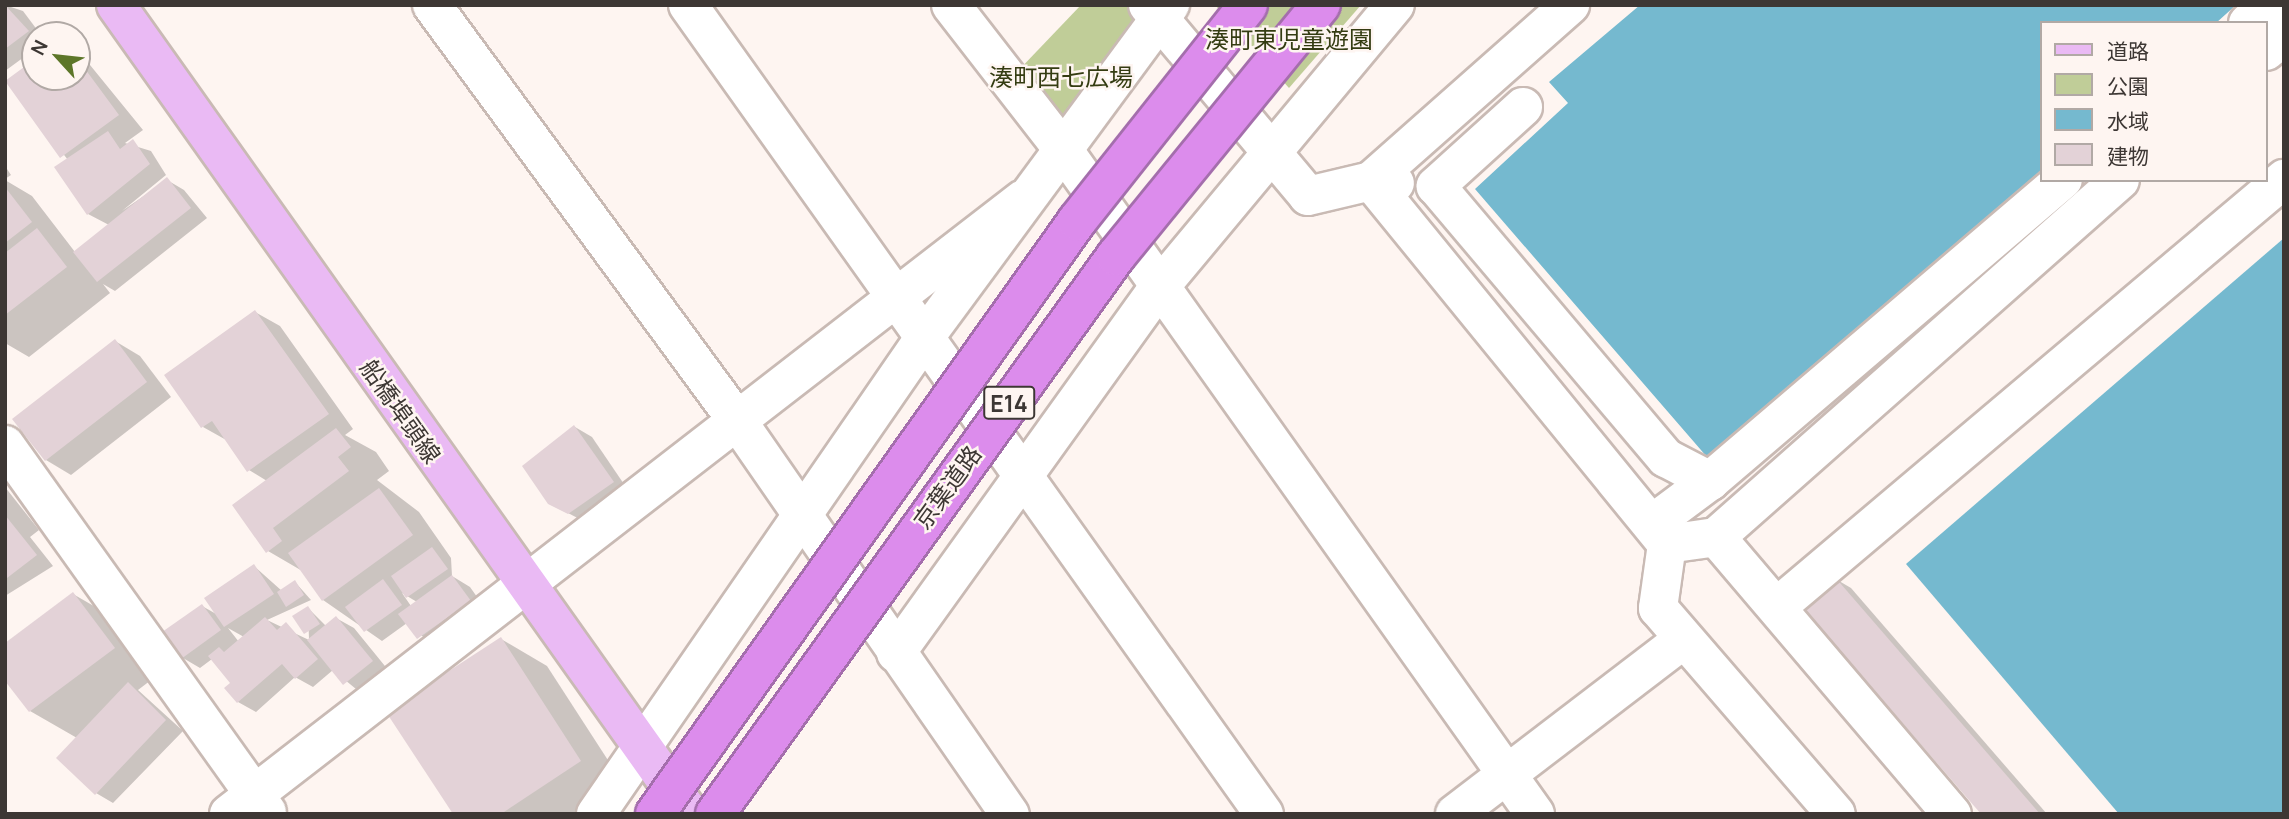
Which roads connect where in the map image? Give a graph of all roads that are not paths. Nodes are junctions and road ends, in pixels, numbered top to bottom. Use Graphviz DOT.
graph roads {
  1 [pos="116,5"];
  2 [pos="432,5"];
  3 [pos="688,5"];
  4 [pos="951,5"];
  5 [pos="1248,5"];
  6 [pos="1321,5"];
  7 [pos="1395,5"];
  8 [pos="1570,5"];
  9 [pos="2269,5"];
  10 [pos="1159,10"];
  11 [pos="2250,21"];
  12 [pos="2284,36"];
  13 [pos="2268,49"];
  14 [pos="1523,107"];
  15 [pos="1062,148"];
  16 [pos="1269,150"];
  17 [pos="2284,179"];
  18 [pos="1371,181"];
  19 [pos="2061,182"];
  20 [pos="2118,182"];
  21 [pos="1436,186"];
  22 [pos="1022,200"];
  23 [pos="1158,289"];
  24 [pos="896,297"];
  25 [pos="925,337"];
  26 [pos="736,419"];
  27 [pos="5,445"];
  28 [pos="1026,479"];
  29 [pos="1710,481"];
  30 [pos="804,515"];
  31 [pos="1659,534"];
  32 [pos="1716,537"];
  33 [pos="522,582"];
  34 [pos="1777,607"];
  35 [pos="1681,641"];
  36 [pos="896,653"];
  37 [pos="645,750"];
  38 [pos="1506,774"];
  39 [pos="250,807"];
  40 [pos="596,814"];
  41 [pos="655,814"];
  42 [pos="690,814"];
  43 [pos="715,814"];
  44 [pos="1010,814"];
  45 [pos="1264,814"];
  46 [pos="1455,814"];
  47 [pos="1535,814"];
  48 [pos="1836,814"];
  49 [pos="1952,814"];
  1 -- 33 [label="main road, 船橋埠頭線"];
  2 -- 26 [label="street"];
  3 -- 24 [label="street"];
  4 -- 15 [label="street"];
  5 -- 41 [label="highway, 京葉道路 / E14, bridge"];
  6 -- 43 [label="highway, 京葉道路 / E14, bridge"];
  7 -- 16 [label="street"];
  8 -- 18 [label="street"];
  9 -- 11 [label="street"];
  10 -- 15 [label="street"];
  10 -- 16 [label="street"];
  12 -- 13 [label="street"];
  14 -- 21 [label="street"];
  15 -- 22 [label="street"];
  15 -- 23 [label="street"];
  16 -- 18 [label="street"];
  16 -- 23 [label="street"];
  17 -- 34 [label="street"];
  18 -- 21 [label="street"];
  18 -- 31 [label="street"];
  19 -- 29 [label="street"];
  20 -- 32 [label="street"];
  21 -- 29 [label="street"];
  22 -- 24 [label="street"];
  22 -- 25 [label="street"];
  23 -- 28 [label="street"];
  23 -- 38 [label="street"];
  24 -- 25 [label="street"];
  24 -- 26 [label="street"];
  25 -- 28 [label="street"];
  25 -- 30 [label="street"];
  26 -- 30 [label="street"];
  26 -- 33 [label="street"];
  27 -- 39 [label="street"];
  28 -- 36 [label="street"];
  28 -- 45 [label="street"];
  29 -- 31 [label="street"];
  30 -- 36 [label="street"];
  30 -- 37 [label="street"];
  31 -- 32 [label="street"];
  31 -- 35 [label="street"];
  32 -- 34 [label="street"];
  33 -- 37 [label="main road, 船橋埠頭線"];
  33 -- 39 [label="street"];
  34 -- 49 [label="street"];
  35 -- 38 [label="street"];
  35 -- 48 [label="street"];
  36 -- 44 [label="street"];
  37 -- 40 [label="street"];
  37 -- 42 [label="main road, 船橋埠頭線"];
  38 -- 46 [label="street"];
  38 -- 47 [label="street"];
}
